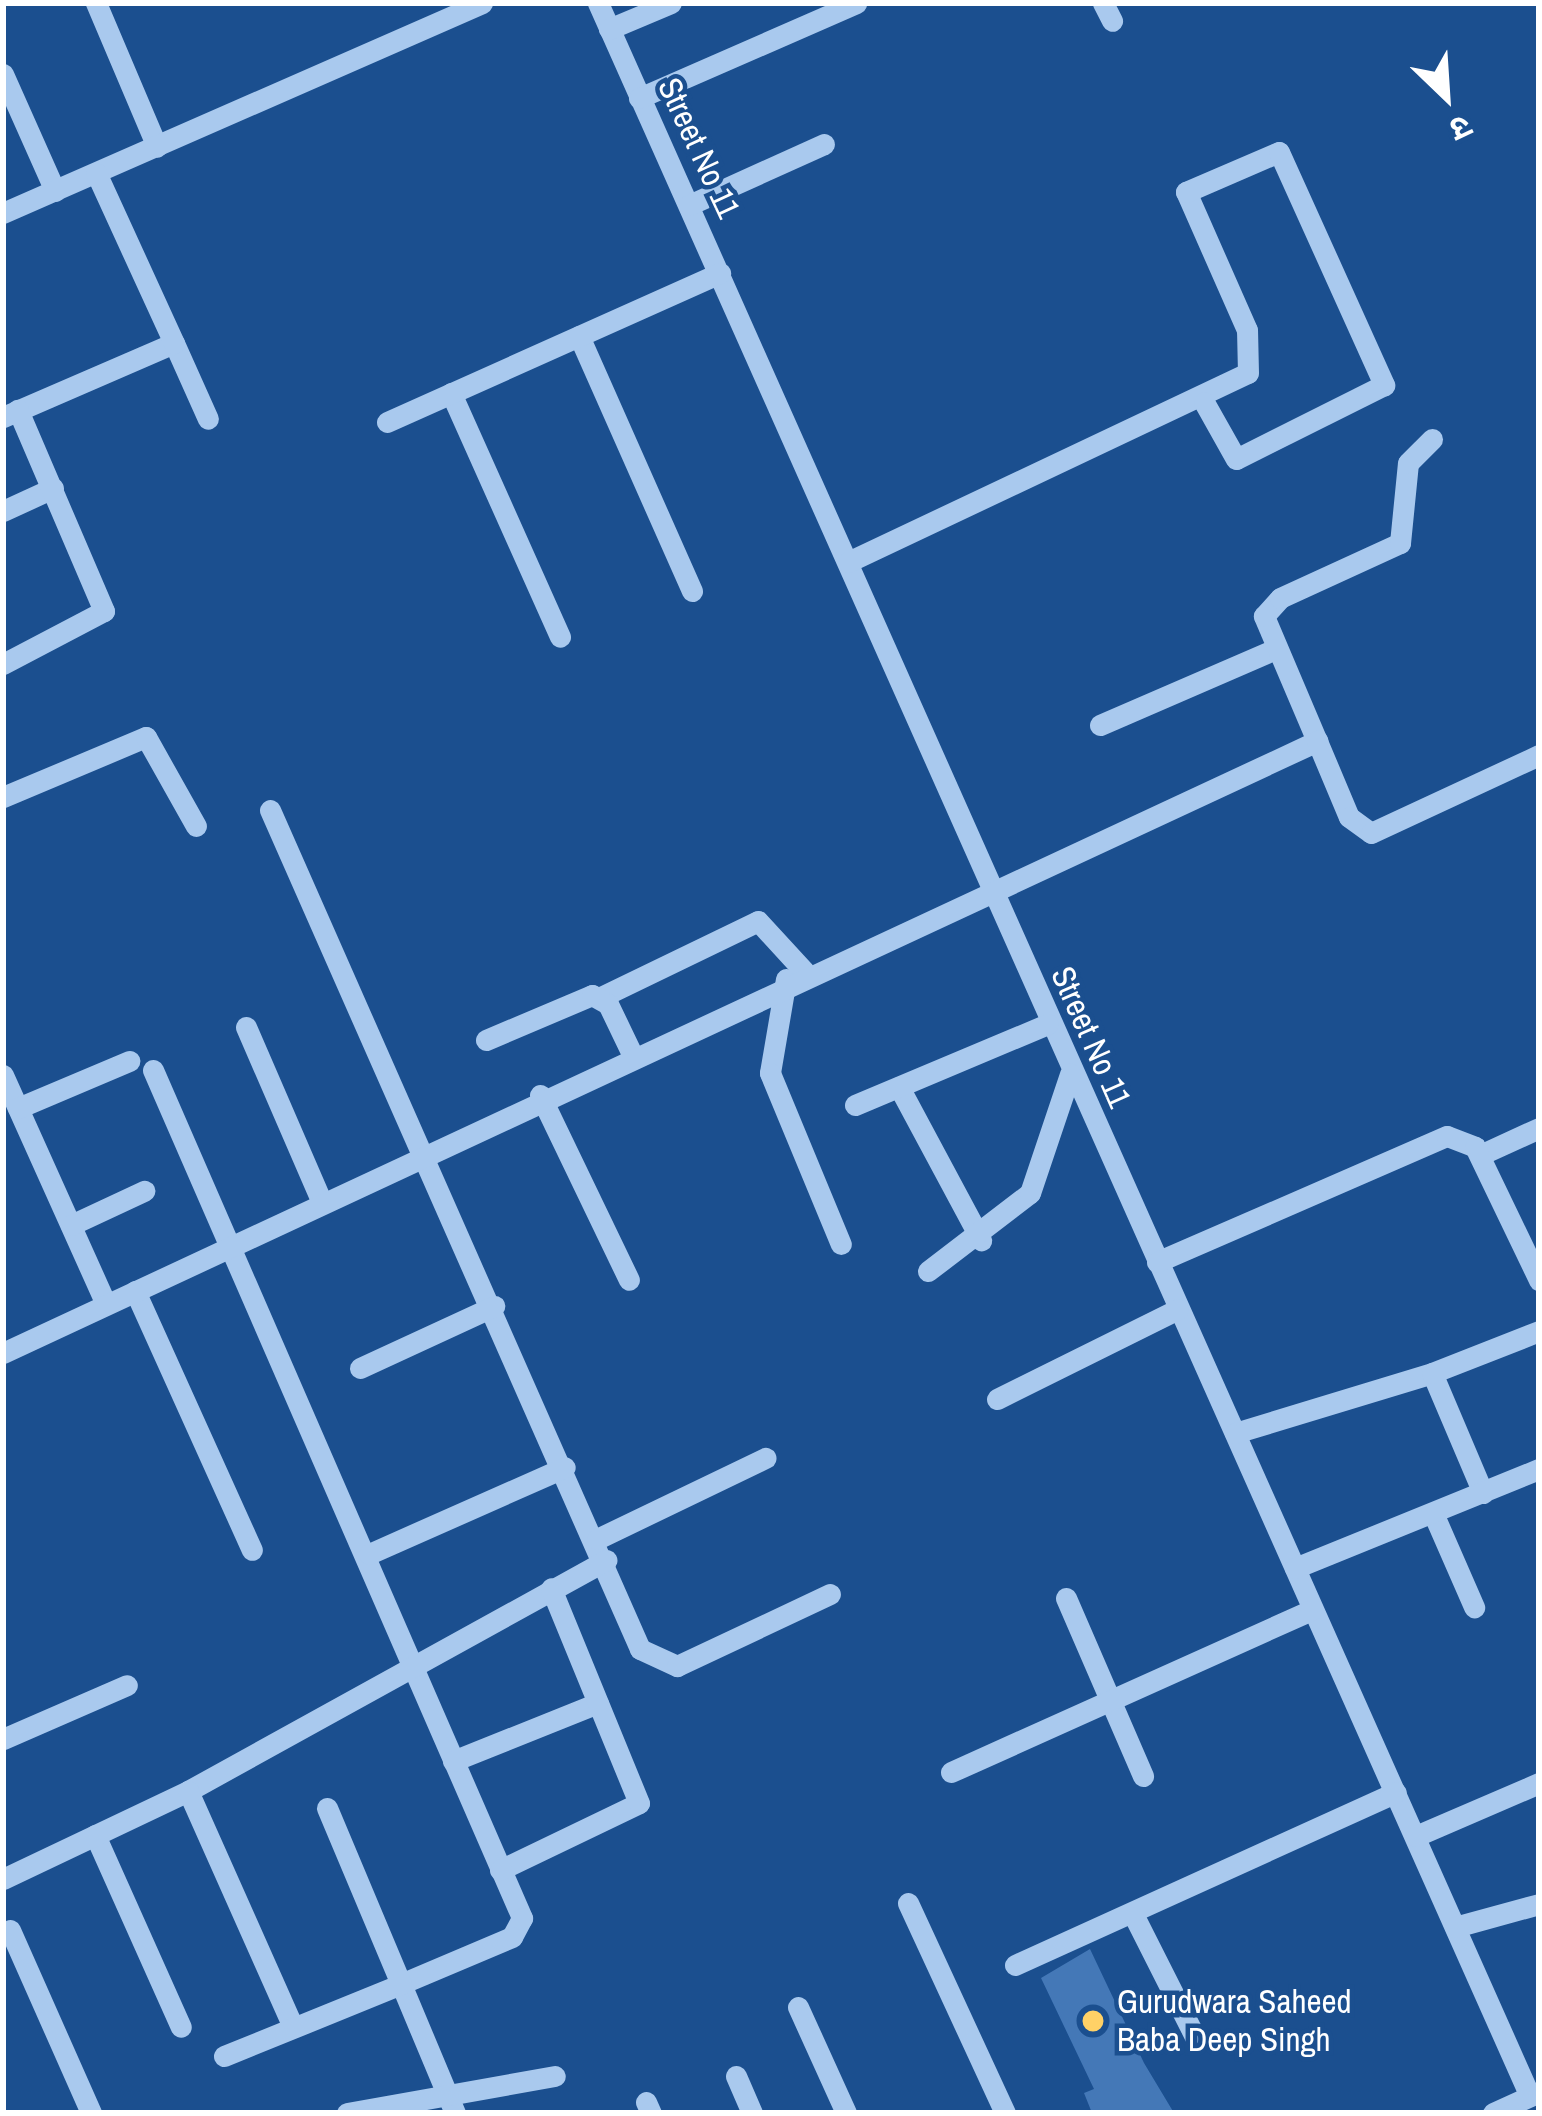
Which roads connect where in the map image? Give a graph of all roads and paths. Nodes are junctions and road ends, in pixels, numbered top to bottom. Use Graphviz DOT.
graph roads {
  1 [pos="96,3"];
  2 [pos="482,3"];
  3 [pos="598,3"];
  4 [pos="671,3"];
  5 [pos="856,3"];
  6 [pos="609,29"];
  7 [pos="3,74"];
  8 [pos="639,98"];
  9 [pos="824,144"];
  10 [pos="158,147"];
  11 [pos="96,173"];
  12 [pos="55,190"];
  13 [pos="689,205"];
  14 [pos="3,213"];
  15 [pos="720,273"];
  16 [pos="579,336"];
  17 [pos="173,343"];
  18 [pos="451,393"];
  19 [pos="1204,402"];
  20 [pos="10,413"];
  21 [pos="208,419"];
  22 [pos="388,422"];
  23 [pos="1432,439"];
  24 [pos="52,488"];
  25 [pos="3,511"];
  26 [pos="848,562"];
  27 [pos="692,591"];
  28 [pos="560,637"];
  29 [pos="1276,650"];
  30 [pos="3,664"];
  31 [pos="1100,725"];
  32 [pos="1317,741"];
  33 [pos="1539,755"];
  34 [pos="3,796"];
  35 [pos="270,810"];
  36 [pos="196,826"];
  37 [pos="988,888"];
  38 [pos="795,975"];
  39 [pos="601,997"];
  40 [pos="1048,1024"];
  41 [pos="246,1027"];
  42 [pos="486,1040"];
  43 [pos="631,1052"];
  44 [pos="129,1061"];
  45 [pos="153,1070"];
  46 [pos="1070,1074"];
  47 [pos="3,1075"];
  48 [pos="899,1087"];
  49 [pos="539,1095"];
  50 [pos="855,1106"];
  51 [pos="18,1108"];
  52 [pos="1539,1128"];
  53 [pos="425,1150"];
  54 [pos="1480,1155"];
  55 [pos="143,1191"];
  56 [pos="320,1198"];
  57 [pos="70,1225"];
  58 [pos="981,1240"];
  59 [pos="841,1244"];
  60 [pos="231,1245"];
  61 [pos="1157,1262"];
  62 [pos="928,1271"];
  63 [pos="628,1280"];
  64 [pos="1539,1280"];
  65 [pos="135,1292"];
  66 [pos="106,1304"];
  67 [pos="494,1306"];
  68 [pos="1178,1309"];
  69 [pos="1539,1331"];
  70 [pos="3,1353"];
  71 [pos="360,1368"];
  72 [pos="1432,1373"];
  73 [pos="997,1399"];
  74 [pos="1235,1433"];
  75 [pos="765,1458"];
  76 [pos="565,1467"];
  77 [pos="1539,1469"];
  78 [pos="1483,1492"];
  79 [pos="1433,1513"];
  80 [pos="252,1550"];
  81 [pos="601,1550"];
  82 [pos="369,1554"];
  83 [pos="1295,1568"];
  84 [pos="551,1588"];
  85 [pos="830,1594"];
  86 [pos="1066,1598"];
  87 [pos="1474,1607"];
  88 [pos="1311,1610"];
  89 [pos="411,1662"];
  90 [pos="127,1684"];
  91 [pos="598,1703"];
  92 [pos="1111,1703"];
  93 [pos="3,1739"];
  94 [pos="453,1761"];
  95 [pos="951,1772"];
  96 [pos="1142,1776"];
  97 [pos="1539,1783"];
  98 [pos="188,1791"];
  99 [pos="1396,1792"];
  100 [pos="327,1808"];
  101 [pos="95,1835"];
  102 [pos="1416,1837"];
  103 [pos="500,1870"];
  104 [pos="3,1879"];
  105 [pos="908,1903"];
  106 [pos="1539,1904"];
  107 [pos="1135,1916"];
  108 [pos="1455,1927"];
  109 [pos="10,1930"];
  110 [pos="1015,1965"];
  111 [pos="401,1984"];
  112 [pos="798,2008"];
  113 [pos="181,2027"];
  114 [pos="293,2027"];
  115 [pos="1196,2039"];
  116 [pos="224,2056"];
  117 [pos="555,2076"];
  118 [pos="736,2076"];
  119 [pos="445,2091"];
  120 [pos="1534,2094"];
  121 [pos="91,2113"];
  122 [pos="346,2113"];
  123 [pos="455,2113"];
  124 [pos="752,2113"];
  125 [pos="846,2113"];
  126 [pos="1005,2113"];
  127 [pos="1493,2113"];
  1 -- 10 [label="street"];
  2 -- 10 [label="street"];
  3 -- 6 [label="street, Street No 11"];
  4 -- 6 [label="street"];
  5 -- 8 [label="street"];
  6 -- 8 [label="street, Street No 11"];
  7 -- 12 [label="street"];
  8 -- 13 [label="street, Street No 11"];
  9 -- 13 [label="street"];
  10 -- 11 [label="street"];
  11 -- 12 [label="street"];
  11 -- 17 [label="street"];
  12 -- 14 [label="street"];
  13 -- 15 [label="street, Street No 11"];
  15 -- 16 [label="street"];
  15 -- 26 [label="street, Street No 11"];
  16 -- 18 [label="street"];
  16 -- 27 [label="street"];
  17 -- 20 [label="street"];
  17 -- 21 [label="street"];
  18 -- 22 [label="street"];
  18 -- 28 [label="street"];
  19 -- 19 [label="street"];
  19 -- 26 [label="street"];
  20 -- 24 [label="street"];
  23 -- 29 [label="street"];
  24 -- 25 [label="street"];
  24 -- 30 [label="street"];
  26 -- 37 [label="street, Street No 11"];
  29 -- 31 [label="street"];
  29 -- 32 [label="street"];
  32 -- 33 [label="street"];
  32 -- 37 [label="street"];
  34 -- 36 [label="street"];
  35 -- 53 [label="street"];
  37 -- 38 [label="street"];
  37 -- 40 [label="street, Street No 11"];
  38 -- 39 [label="street"];
  38 -- 43 [label="street"];
  38 -- 59 [label="street"];
  39 -- 42 [label="street"];
  39 -- 43 [label="street"];
  40 -- 46 [label="street, Street No 11"];
  40 -- 48 [label="street"];
  41 -- 56 [label="street"];
  43 -- 49 [label="street"];
  44 -- 51 [label="street"];
  45 -- 60 [label="street"];
  46 -- 58 [label="street"];
  46 -- 61 [label="street, Street No 11"];
  47 -- 51 [label="street"];
  48 -- 50 [label="street"];
  48 -- 58 [label="street"];
  49 -- 53 [label="street"];
  49 -- 63 [label="street"];
  51 -- 57 [label="street"];
  52 -- 54 [label="street"];
  53 -- 56 [label="street"];
  53 -- 67 [label="street"];
  54 -- 61 [label="street"];
  54 -- 64 [label="street"];
  55 -- 57 [label="street"];
  56 -- 60 [label="street"];
  57 -- 66 [label="street"];
  58 -- 62 [label="street"];
  60 -- 65 [label="street"];
  60 -- 82 [label="street"];
  61 -- 68 [label="street, Street No 11"];
  65 -- 66 [label="street"];
  65 -- 80 [label="street"];
  66 -- 70 [label="street"];
  67 -- 71 [label="street"];
  67 -- 76 [label="street"];
  68 -- 73 [label="street"];
  68 -- 74 [label="street, Street No 11"];
  69 -- 72 [label="street"];
  72 -- 74 [label="street"];
  72 -- 78 [label="street"];
  74 -- 83 [label="street, Street No 11"];
  75 -- 81 [label="street"];
  76 -- 81 [label="street"];
  76 -- 82 [label="street"];
  77 -- 78 [label="street"];
  78 -- 79 [label="street"];
  79 -- 83 [label="street"];
  79 -- 87 [label="street"];
  81 -- 84 [label="street"];
  81 -- 85 [label="street"];
  82 -- 89 [label="street"];
  83 -- 88 [label="street, Street No 11"];
  84 -- 89 [label="street"];
  84 -- 91 [label="street"];
  86 -- 92 [label="street"];
  88 -- 92 [label="street"];
  88 -- 99 [label="street, Street No 11"];
  89 -- 94 [label="street"];
  89 -- 98 [label="street"];
  90 -- 93 [label="street"];
  91 -- 94 [label="street"];
  91 -- 103 [label="street"];
  92 -- 95 [label="street"];
  92 -- 96 [label="street"];
  94 -- 103 [label="street"];
  97 -- 102 [label="street"];
  98 -- 101 [label="street"];
  98 -- 114 [label="street"];
  99 -- 102 [label="street, Street No 11"];
  99 -- 107 [label="street"];
  100 -- 111 [label="street"];
  101 -- 104 [label="street"];
  101 -- 113 [label="street"];
  102 -- 108 [label="street, Street No 11"];
  103 -- 111 [label="street"];
  105 -- 126 [label="street"];
  106 -- 108 [label="street"];
  107 -- 110 [label="street"];
  107 -- 115 [label="street"];
  108 -- 120 [label="street, Street No 11"];
  109 -- 121 [label="street"];
  111 -- 114 [label="street"];
  111 -- 119 [label="street"];
  112 -- 125 [label="street"];
  114 -- 116 [label="street"];
  117 -- 119 [label="street"];
  118 -- 124 [label="street"];
  119 -- 122 [label="street"];
  119 -- 123 [label="street"];
  120 -- 127 [label="street"];
}
